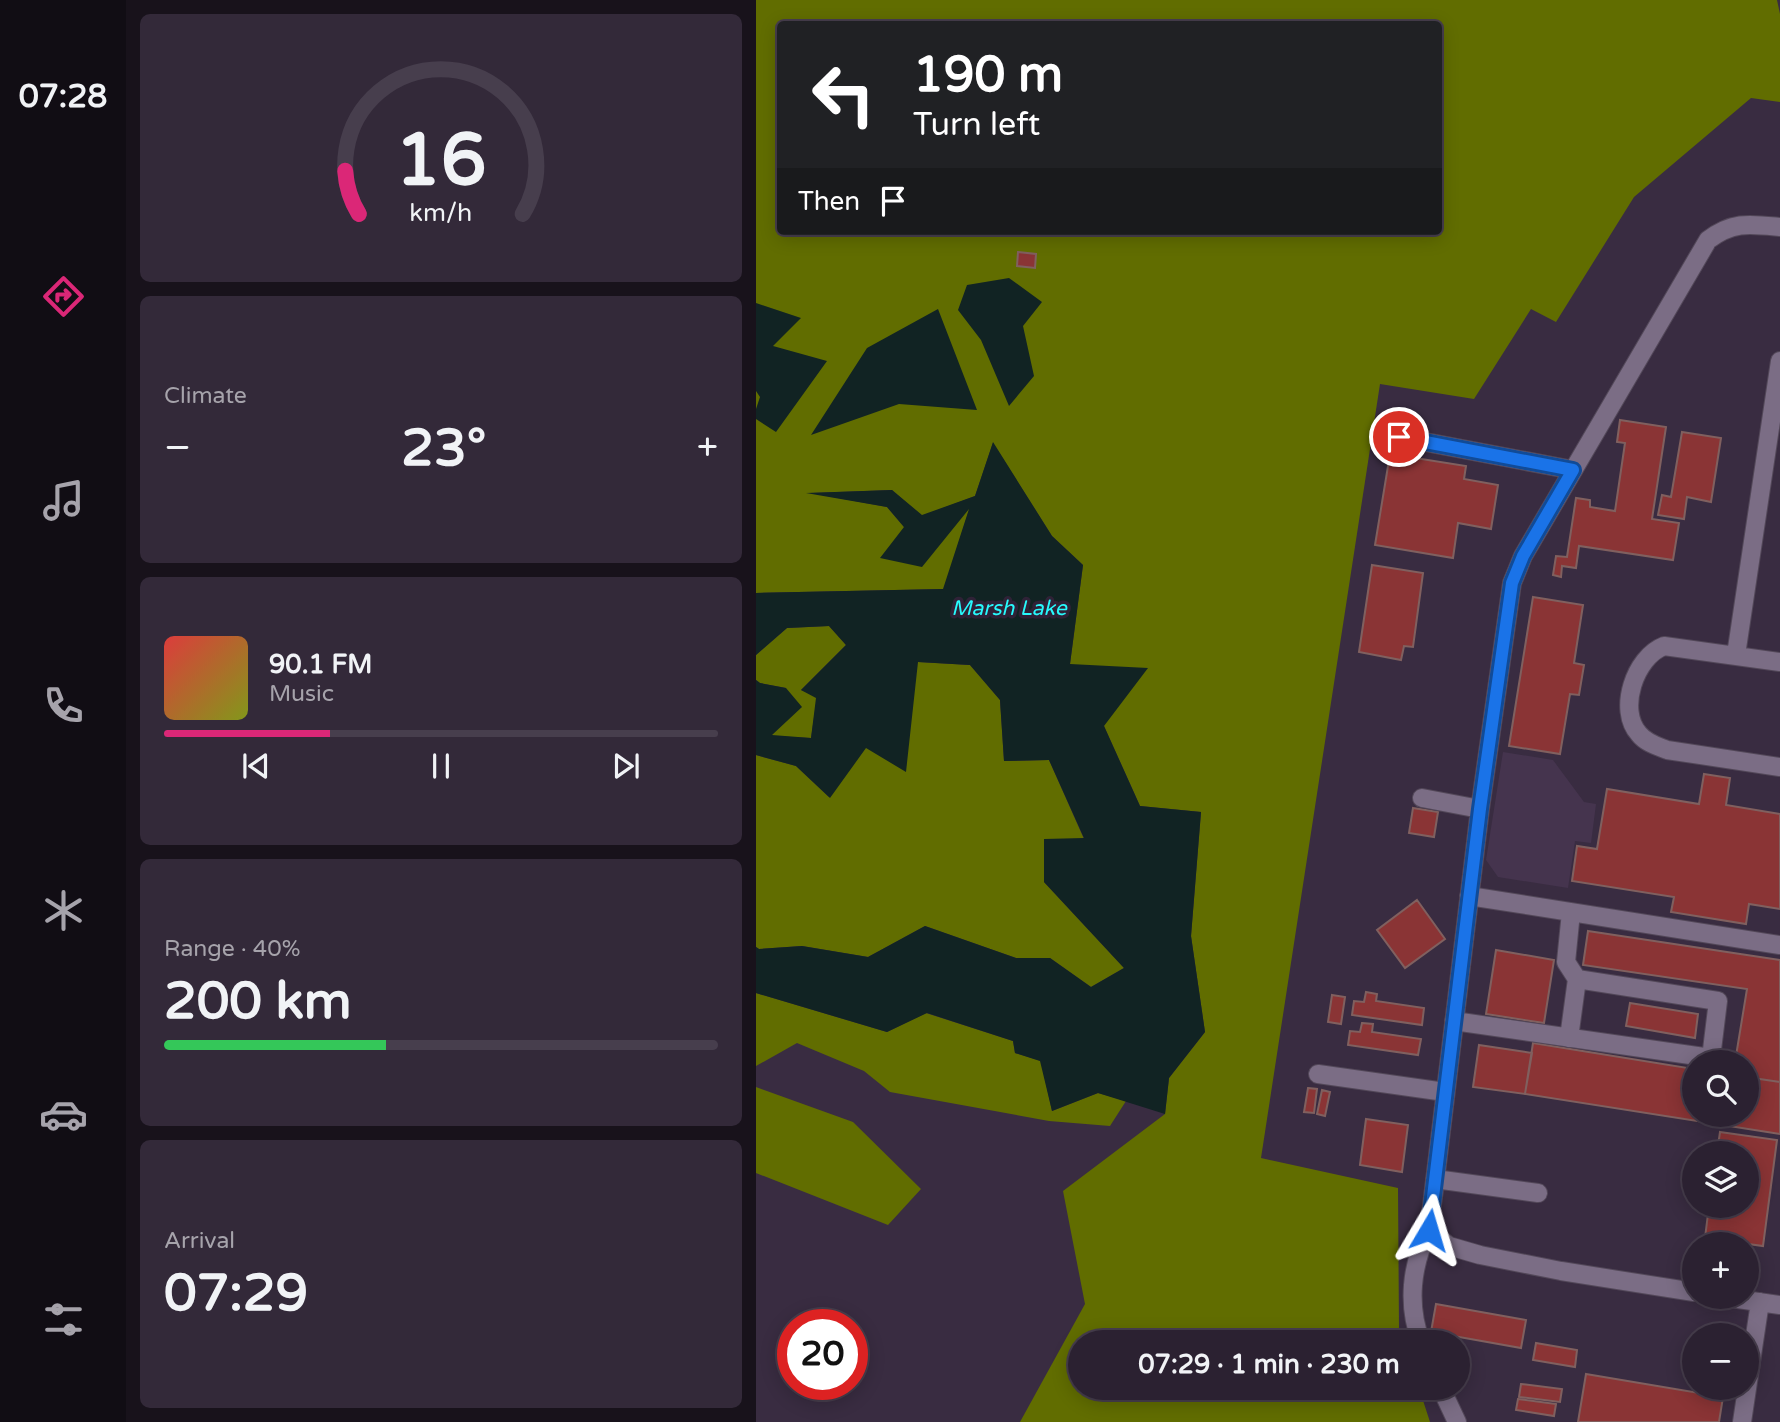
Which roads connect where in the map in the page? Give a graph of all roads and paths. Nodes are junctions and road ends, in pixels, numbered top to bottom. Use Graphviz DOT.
graph roads {
  1 [pos="1780,227"];
  2 [pos="1780,361"];
  3 [pos="1399,437"];
  4 [pos="1573,470"];
  5 [pos="1736,655"];
  6 [pos="1780,662"];
  7 [pos="1780,767"];
  8 [pos="1422,798"];
  9 [pos="1480,809"];
  10 [pos="1469,896"];
  11 [pos="1571,912"];
  12 [pos="1780,945"];
  13 [pos="1577,979"];
  14 [pos="1454,1021"];
  15 [pos="1569,1038"];
  16 [pos="1318,1074"];
  17 [pos="1445,1092"];
  18 [pos="1435,1179"];
  19 [pos="1538,1193"];
  20 [pos="1429,1230"];
  21 [pos="1682,1290"];
  22 [pos="1760,1302"];
  23 [pos="1780,1305"];
  24 [pos="1417,1330"];
  25 [pos="1447,1400"];
  26 [pos="1457,1422"];
  27 [pos="1742,1422"];
  1 -- 4 [label="lane"];
  2 -- 5 [label="lane"];
  3 -- 4 [label="lane"];
  4 -- 9 [label="lane"];
  5 -- 6 [label="lane"];
  5 -- 7 [label="lane"];
  8 -- 9 [label="lane"];
  9 -- 10 [label="lane"];
  10 -- 11 [label="lane"];
  10 -- 14 [label="lane"];
  11 -- 12 [label="lane"];
  11 -- 13 [label="lane"];
  13 -- 15 [label="lane"];
  13 -- 15 [label="lane"];
  14 -- 15 [label="lane"];
  14 -- 17 [label="lane"];
  16 -- 17 [label="lane"];
  17 -- 18 [label="lane"];
  18 -- 19 [label="lane"];
  18 -- 20 [label="lane"];
  20 -- 21 [label="lane"];
  20 -- 24 [label="lane"];
  22 -- 23 [label="lane"];
  22 -- 27 [label="lane"];
  25 -- 26 [label="lane"];
}
